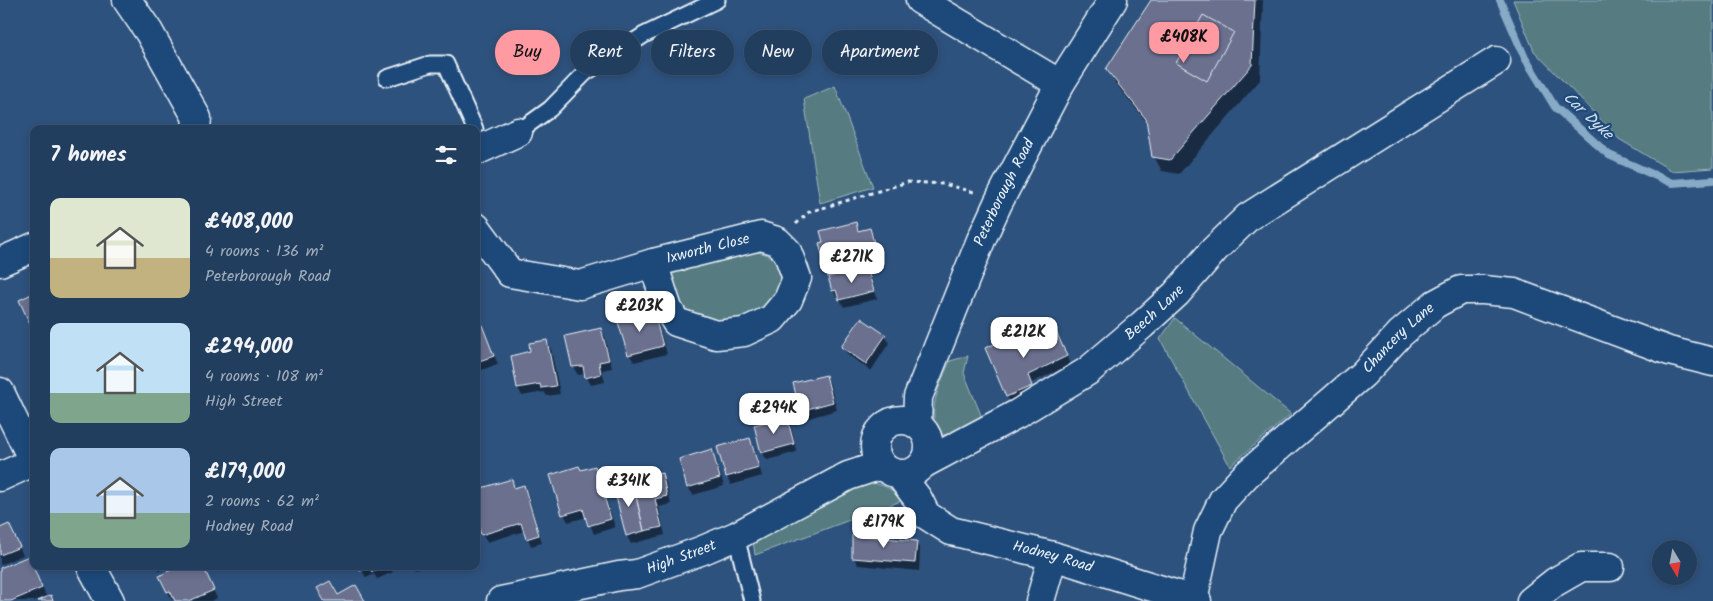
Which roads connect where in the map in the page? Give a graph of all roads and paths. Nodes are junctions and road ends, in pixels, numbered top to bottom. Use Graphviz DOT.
graph roads {
  1 [pos="127,0"];
  2 [pos="717,0"];
  3 [pos="920,0"];
  4 [pos="1113,0"];
  5 [pos="1496,61"];
  6 [pos="387,78"];
  7 [pos="1060,84"];
  8 [pos="196,125"];
  9 [pos="472,125"];
  10 [pos="518,132"];
  11 [pos="480,140"];
  12 [pos="998,203"];
  13 [pos="480,232"];
  14 [pos="777,241"];
  15 [pos="30,249"];
  16 [pos="0,262"];
  17 [pos="653,263"];
  18 [pos="1713,362"];
  19 [pos="0,392"];
  20 [pos="911,414"];
  21 [pos="30,454"];
  22 [pos="904,462"];
  23 [pos="30,464"];
  24 [pos="0,477"];
  25 [pos="736,536"];
  26 [pos="1052,556"];
  27 [pos="1610,567"];
  28 [pos="93,570"];
  29 [pos="1195,600"];
  30 [pos="110,601"];
  31 [pos="501,601"];
  32 [pos="752,601"];
  33 [pos="1040,601"];
  34 [pos="1531,601"];
  1 -- 8 [label="street"];
  2 -- 10 [label="lane"];
  3 -- 7 [label="street"];
  4 -- 7 [label="street, Peterborough Road"];
  5 -- 22 [label="street, Beech Lane"];
  6 -- 9 [label="lane"];
  7 -- 12 [label="street, Peterborough Road"];
  10 -- 11 [label="street"];
  12 -- 14 [label="path"];
  12 -- 20 [label="street, Peterborough Road"];
  13 -- 17 [label="street, Ixworth Close"];
  14 -- 17 [label="street, Ixworth Close"];
  14 -- 17 [label="street, Ixworth Close"];
  15 -- 16 [label="street"];
  18 -- 29 [label="street, Chancery Lane"];
  19 -- 21 [label="street"];
  20 -- 22 [label="street"];
  20 -- 22 [label="street"];
  22 -- 25 [label="street, High Street"];
  22 -- 26 [label="street, Hodney Road"];
  23 -- 24 [label="street"];
  25 -- 31 [label="street, High Street"];
  25 -- 32 [label="lane"];
  26 -- 29 [label="street, Hodney Road"];
  26 -- 33 [label="street"];
  27 -- 34 [label="street"];
  28 -- 30 [label="street"];
}
